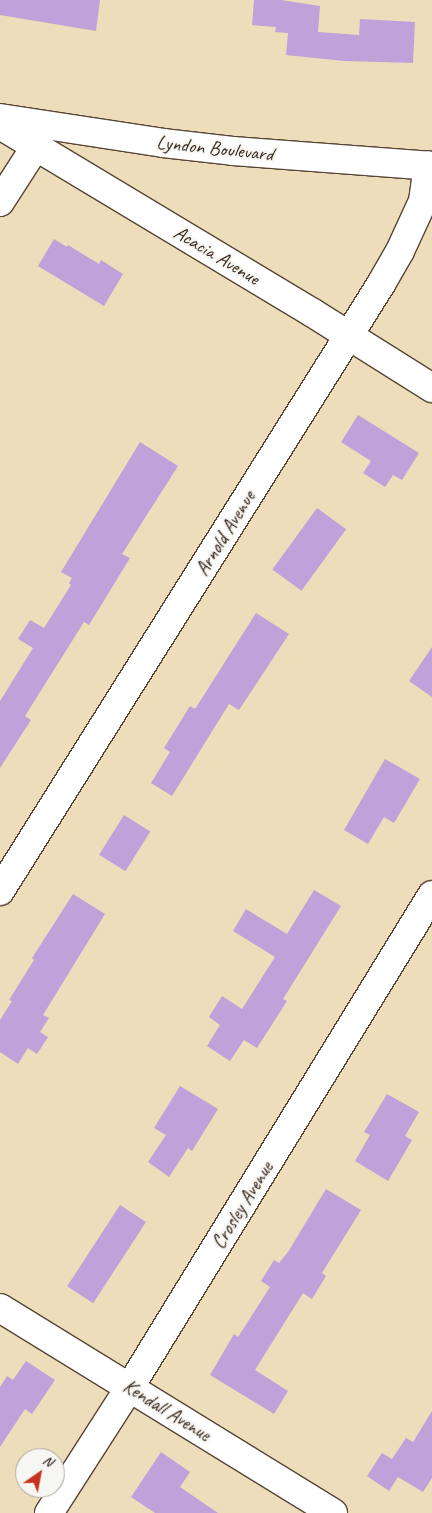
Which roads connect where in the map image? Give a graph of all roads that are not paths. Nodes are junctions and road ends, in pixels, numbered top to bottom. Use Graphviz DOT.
graph roads {
  1 [pos="0,118"];
  2 [pos="0,125"];
  3 [pos="36,146"];
  4 [pos="430,166"];
  5 [pos="0,202"];
  6 [pos="348,337"];
  7 [pos="432,388"];
  8 [pos="0,891"];
  9 [pos="432,895"];
  10 [pos="0,1308"];
  11 [pos="130,1387"];
  12 [pos="49,1513"];
  13 [pos="333,1513"];
  1 -- 4 [label="street, Lyndon Boulevard"];
  2 -- 3 [label="street, Acacia Avenue"];
  3 -- 5 [label="street"];
  3 -- 6 [label="street, Acacia Avenue"];
  4 -- 6 [label="street, Arnold Avenue"];
  6 -- 7 [label="street, Acacia Avenue"];
  6 -- 8 [label="street, Arnold Avenue"];
  9 -- 11 [label="street, Crosley Avenue"];
  10 -- 11 [label="street, Kendall Avenue"];
  11 -- 12 [label="street, Crosley Avenue"];
  11 -- 13 [label="street, Kendall Avenue"];
}
